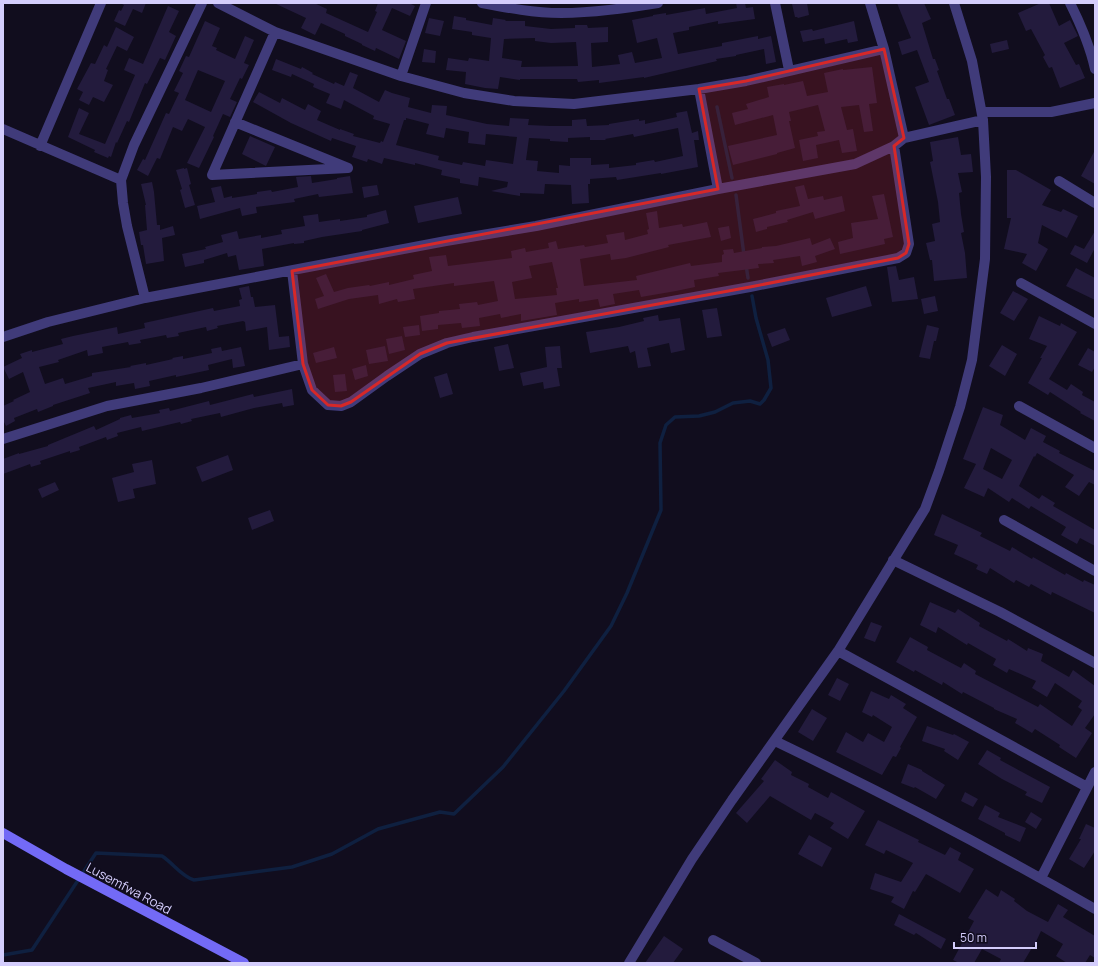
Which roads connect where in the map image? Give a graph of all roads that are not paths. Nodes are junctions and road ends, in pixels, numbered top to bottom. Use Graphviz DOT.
graph roads {
  1 [pos="101,3"];
  2 [pos="202,3"];
  3 [pos="218,3"];
  4 [pos="426,3"];
  5 [pos="482,3"];
  6 [pos="658,3"];
  7 [pos="775,3"];
  8 [pos="870,3"];
  9 [pos="954,3"];
  10 [pos="1070,3"];
  11 [pos="275,32"];
  12 [pos="884,49"];
  13 [pos="1095,69"];
  14 [pos="789,70"];
  15 [pos="401,76"];
  16 [pos="699,89"];
  17 [pos="1095,103"];
  18 [pos="983,116"];
  19 [pos="235,122"];
  20 [pos="3,129"];
  21 [pos="904,138"];
  22 [pos="40,146"];
  23 [pos="894,146"];
  24 [pos="121,180"];
  25 [pos="1059,181"];
  26 [pos="718,189"];
  27 [pos="1095,203"];
  28 [pos="292,271"];
  29 [pos="1022,283"];
  30 [pos="145,298"];
  31 [pos="1095,324"];
  32 [pos="3,337"];
  33 [pos="303,364"];
  34 [pos="1019,406"];
  35 [pos="3,439"];
  36 [pos="1095,448"];
  37 [pos="1004,520"];
  38 [pos="893,560"];
  39 [pos="1095,571"];
  40 [pos="838,651"];
  41 [pos="1095,663"];
  42 [pos="775,741"];
  43 [pos="1095,772"];
  44 [pos="1087,787"];
  45 [pos="3,834"];
  46 [pos="1041,878"];
  47 [pos="1095,909"];
  48 [pos="712,940"];
  49 [pos="244,963"];
  50 [pos="629,963"];
  51 [pos="756,963"];
  1 -- 22 [label="street"];
  2 -- 24 [label="street"];
  3 -- 11 [label="street"];
  4 -- 15 [label="street"];
  5 -- 6 [label="street"];
  7 -- 14 [label="street"];
  8 -- 12 [label="street"];
  9 -- 18 [label="street"];
  10 -- 13 [label="street"];
  11 -- 15 [label="street"];
  11 -- 19 [label="street"];
  12 -- 14 [label="street"];
  12 -- 21 [label="street"];
  14 -- 16 [label="street"];
  15 -- 16 [label="street"];
  16 -- 26 [label="street"];
  17 -- 18 [label="street"];
  18 -- 21 [label="street"];
  18 -- 38 [label="street"];
  19 -- 19 [label="street"];
  20 -- 22 [label="street"];
  21 -- 23 [label="street"];
  22 -- 24 [label="street"];
  23 -- 26 [label="street"];
  23 -- 33 [label="street"];
  24 -- 30 [label="street"];
  25 -- 27 [label="street"];
  26 -- 28 [label="street"];
  28 -- 30 [label="street"];
  28 -- 33 [label="street"];
  29 -- 31 [label="street"];
  30 -- 32 [label="street"];
  33 -- 35 [label="street"];
  34 -- 36 [label="street"];
  37 -- 39 [label="street"];
  38 -- 40 [label="street"];
  38 -- 41 [label="street"];
  40 -- 42 [label="street"];
  40 -- 44 [label="street"];
  42 -- 46 [label="street"];
  42 -- 50 [label="street"];
  43 -- 44 [label="street"];
  44 -- 46 [label="street"];
  45 -- 49 [label="street, Lusemfwa Road"];
  46 -- 47 [label="street"];
  48 -- 51 [label="street"];
}
